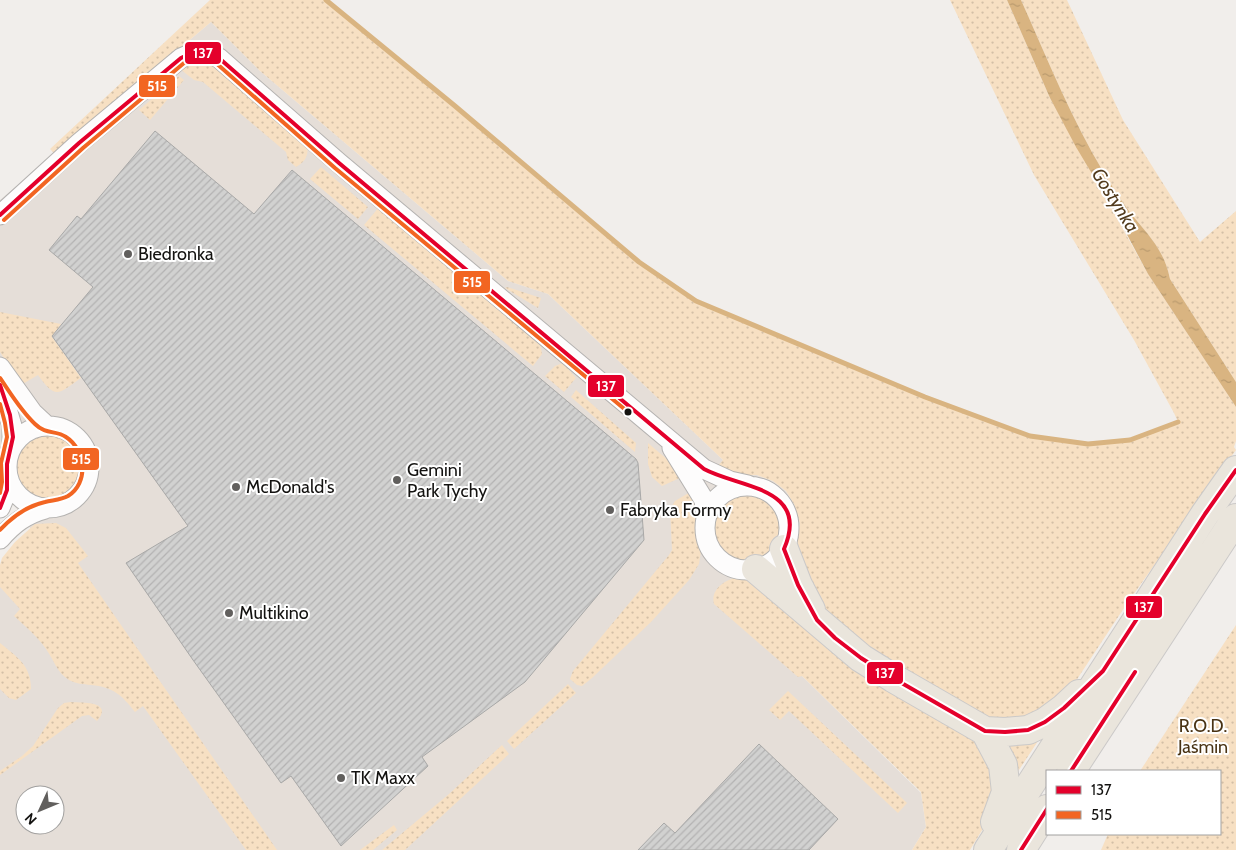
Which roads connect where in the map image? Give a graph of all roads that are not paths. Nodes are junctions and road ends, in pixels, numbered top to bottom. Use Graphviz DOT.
graph roads {
  1 [pos="0,215"];
  2 [pos="0,367"];
  3 [pos="0,385"];
  4 [pos="47,426"];
  5 [pos="664,434"];
  6 [pos="12,446"];
  7 [pos="1233,474"];
  8 [pos="9,480"];
  9 [pos="748,485"];
  10 [pos="0,508"];
  11 [pos="45,508"];
  12 [pos="706,517"];
  13 [pos="1236,518"];
  14 [pos="0,539"];
  15 [pos="784,549"];
  16 [pos="756,569"];
  17 [pos="817,620"];
  18 [pos="1103,671"];
  19 [pos="985,731"];
  20 [pos="1073,770"];
  21 [pos="1046,811"];
  22 [pos="987,850"];
  23 [pos="1021,850"];
  1 -- 5 [label="street"];
  2 -- 4 [label="street"];
  3 -- 6 [label="street"];
  4 -- 6 [label="street"];
  4 -- 11 [label="street"];
  5 -- 9 [label="street"];
  5 -- 12 [label="street"];
  6 -- 8 [label="street"];
  7 -- 18 [label="main road"];
  8 -- 10 [label="street"];
  8 -- 11 [label="street"];
  9 -- 12 [label="street"];
  9 -- 15 [label="street"];
  11 -- 14 [label="street"];
  12 -- 16 [label="street"];
  13 -- 20 [label="main road"];
  15 -- 16 [label="street"];
  15 -- 17 [label="main road"];
  16 -- 17 [label="main road"];
  17 -- 19 [label="main road"];
  18 -- 19 [label="main road"];
  18 -- 22 [label="main road"];
  19 -- 22 [label="main road"];
  21 -- 23 [label="main road"];
}
